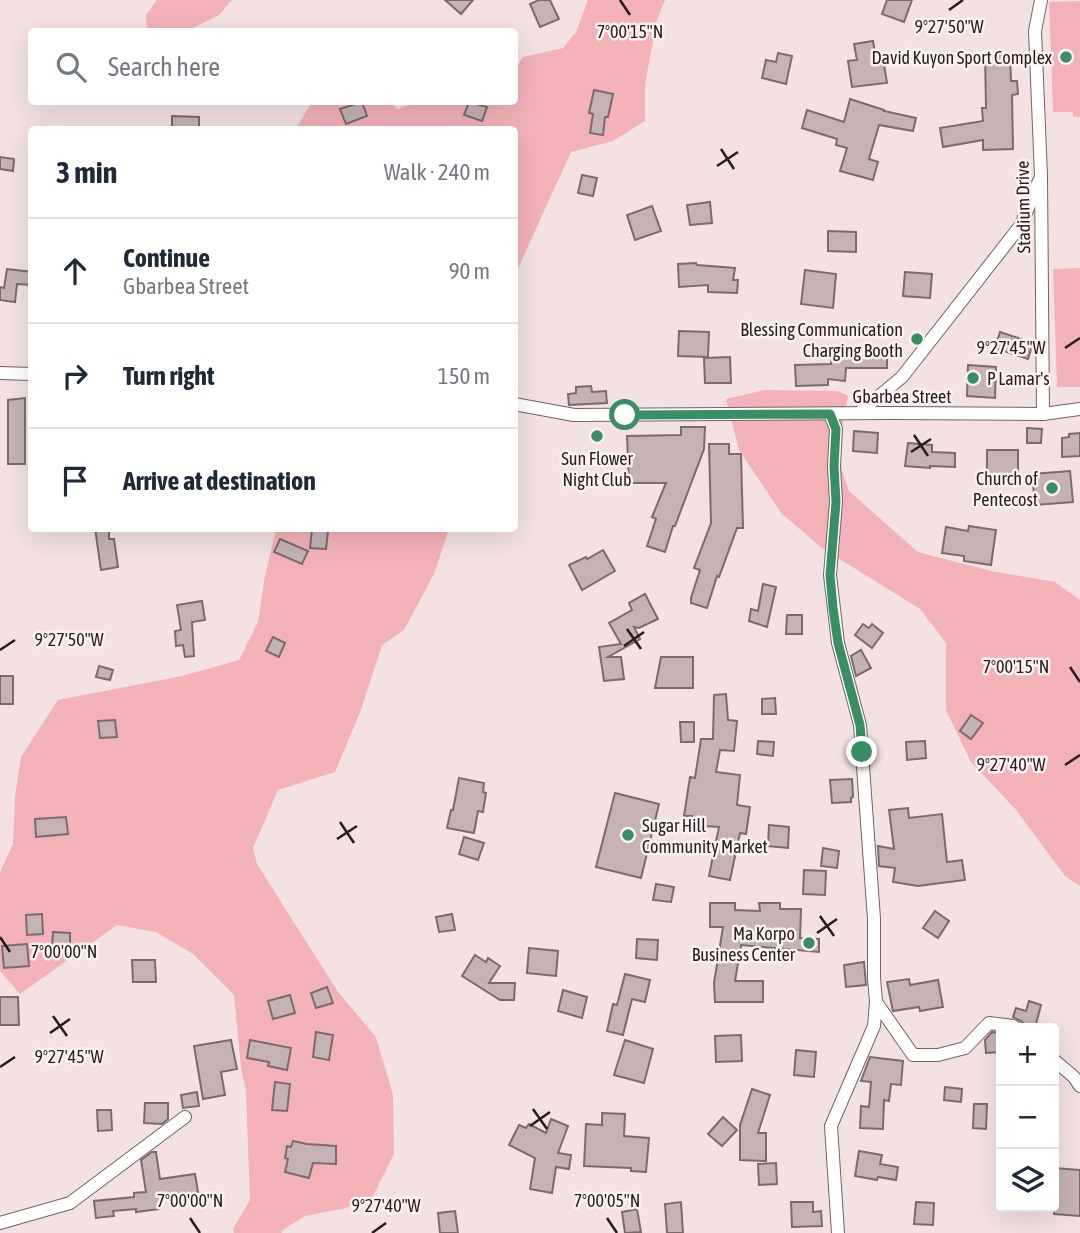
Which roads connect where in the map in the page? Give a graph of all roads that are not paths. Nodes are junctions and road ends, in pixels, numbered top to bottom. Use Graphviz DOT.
graph roads {
  1 [pos="1041,0"];
  2 [pos="1041,176"];
  3 [pos="0,373"];
  4 [pos="28,374"];
  5 [pos="518,405"];
  6 [pos="1080,410"];
  7 [pos="859,413"];
  8 [pos="830,414"];
  9 [pos="1043,414"];
  10 [pos="876,1002"];
  11 [pos="996,1024"];
  12 [pos="1059,1064"];
  13 [pos="1080,1087"];
  14 [pos="185,1117"];
  15 [pos="0,1223"];
  16 [pos="838,1233"];
  1 -- 2 [label="street, Stadium Drive"];
  2 -- 7 [label="street"];
  2 -- 9 [label="street, Stadium Drive"];
  3 -- 4 [label="street"];
  5 -- 8 [label="street, Gbarbea Street"];
  6 -- 9 [label="street, Gbarbea Street"];
  7 -- 8 [label="street, Gbarbea Street"];
  7 -- 9 [label="street, Gbarbea Street"];
  8 -- 10 [label="street"];
  10 -- 11 [label="street"];
  10 -- 16 [label="street"];
  12 -- 13 [label="street"];
  14 -- 15 [label="street"];
}
